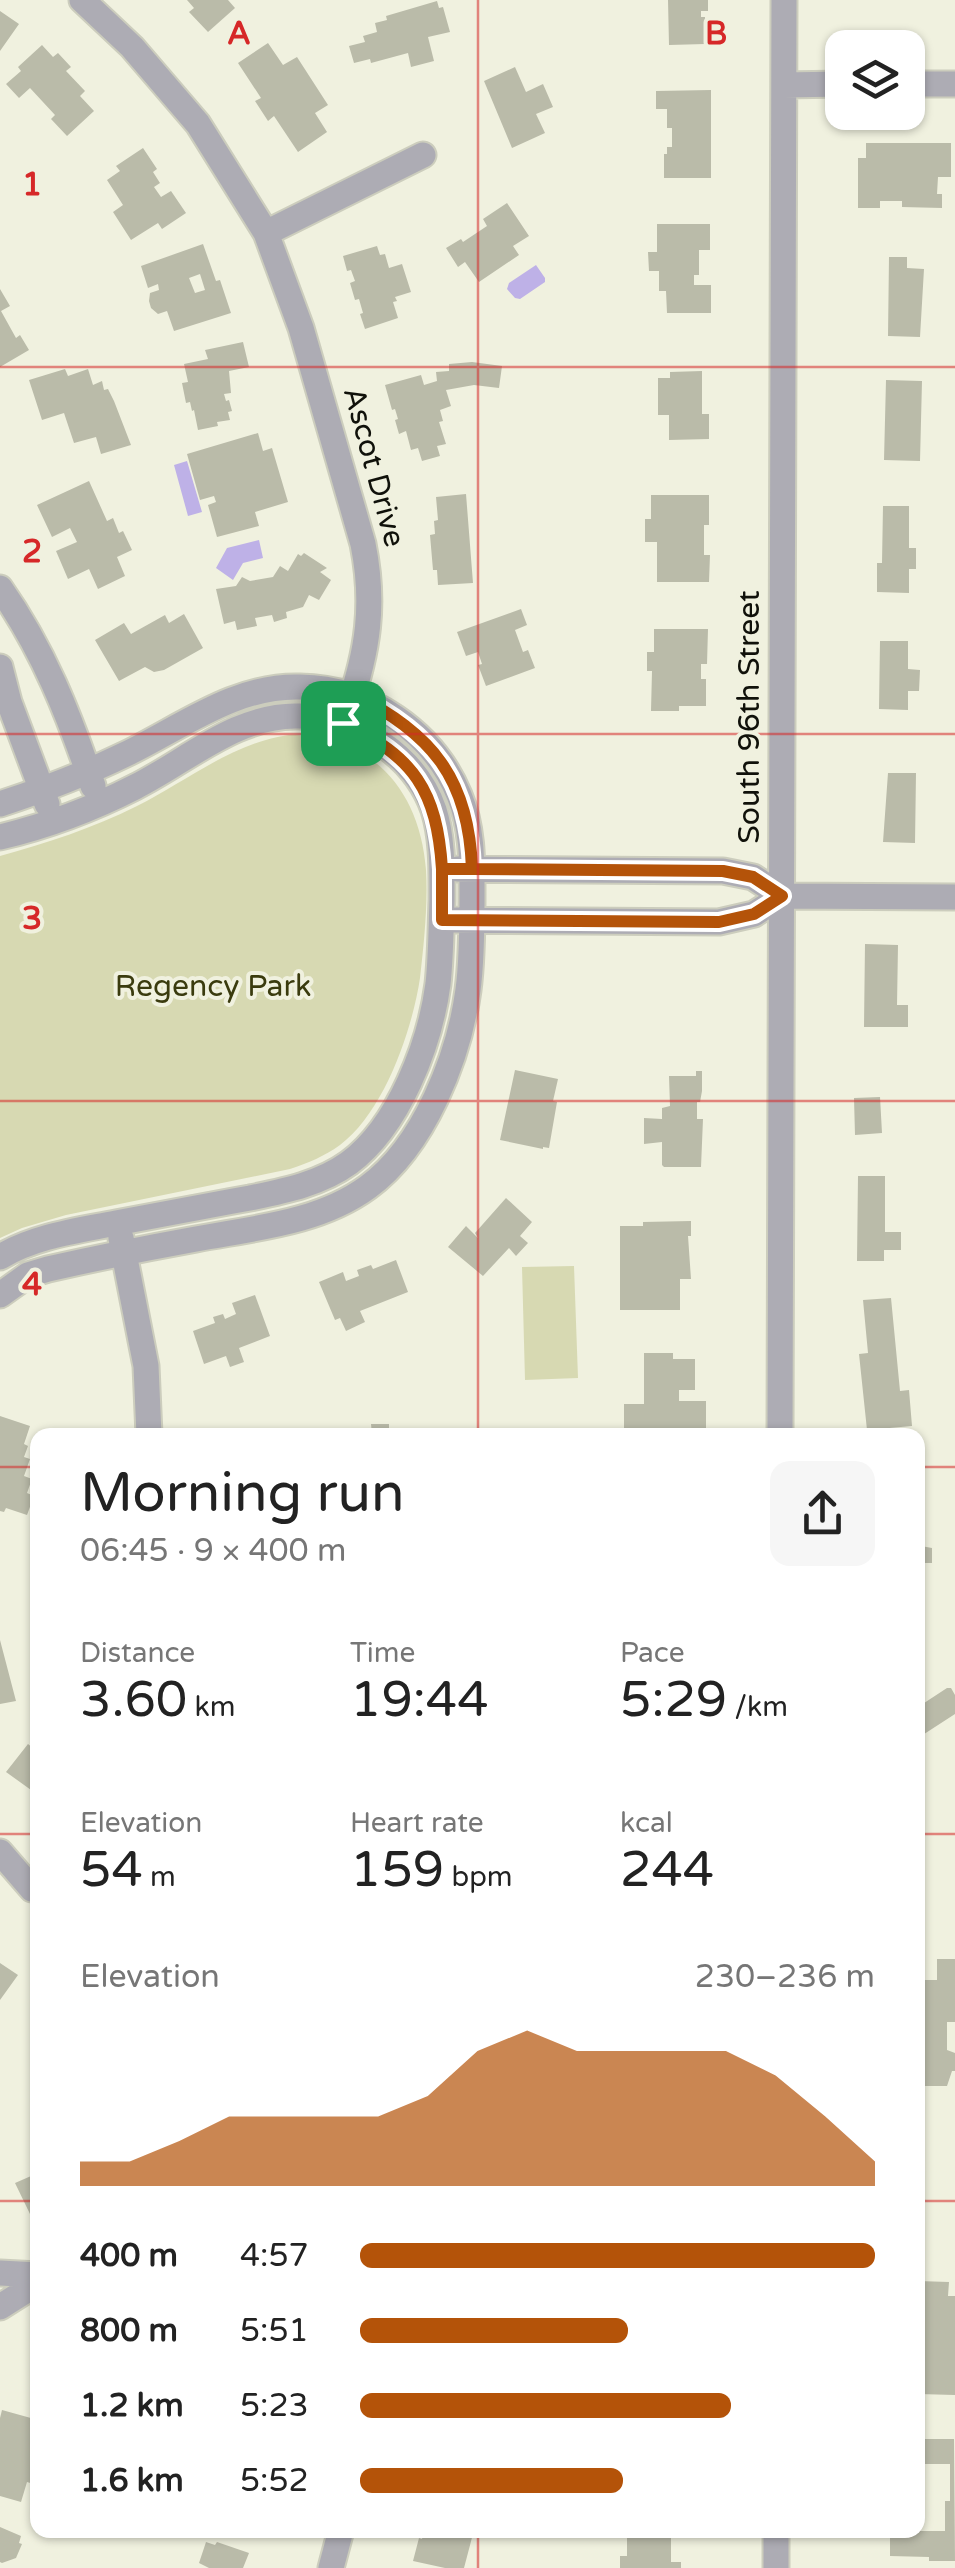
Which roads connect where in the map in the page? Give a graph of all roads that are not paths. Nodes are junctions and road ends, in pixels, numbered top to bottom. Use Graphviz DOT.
graph roads {
  1 [pos="82,0"];
  2 [pos="784,0"];
  3 [pos="825,84"];
  4 [pos="925,84"];
  5 [pos="955,84"];
  6 [pos="784,85"];
  7 [pos="423,155"];
  8 [pos="266,234"];
  9 [pos="0,588"];
  10 [pos="0,668"];
  11 [pos="353,694"];
  12 [pos="343,723"];
  13 [pos="88,772"];
  14 [pos="42,791"];
  15 [pos="0,804"];
  16 [pos="99,805"];
  17 [pos="54,822"];
  18 [pos="0,837"];
  19 [pos="442,869"];
  20 [pos="472,869"];
  21 [pos="782,896"];
  22 [pos="955,897"];
  23 [pos="442,920"];
  24 [pos="472,920"];
  25 [pos="118,1223"];
  26 [pos="124,1252"];
  27 [pos="0,1257"];
  28 [pos="0,1294"];
  29 [pos="149,1428"];
  30 [pos="780,1428"];
  31 [pos="0,1852"];
  32 [pos="30,1887"];
  33 [pos="0,2273"];
  34 [pos="30,2278"];
  35 [pos="30,2285"];
  36 [pos="0,2307"];
  37 [pos="339,2538"];
  38 [pos="776,2538"];
  39 [pos="331,2568"];
  40 [pos="776,2568"];
  1 -- 8 [label="street, Ascot Drive"];
  2 -- 6 [label="street, South 96th Street"];
  3 -- 6 [label="street"];
  4 -- 5 [label="street"];
  6 -- 21 [label="street, South 96th Street"];
  7 -- 8 [label="street"];
  8 -- 11 [label="street, Ascot Drive"];
  9 -- 13 [label="street"];
  10 -- 14 [label="street"];
  11 -- 12 [label="street, Ascot Drive"];
  11 -- 13 [label="street"];
  11 -- 20 [label="street"];
  12 -- 16 [label="street"];
  12 -- 19 [label="street"];
  13 -- 14 [label="street"];
  13 -- 16 [label="street"];
  14 -- 15 [label="street"];
  14 -- 17 [label="street"];
  16 -- 17 [label="street"];
  17 -- 18 [label="street"];
  19 -- 20 [label="street"];
  19 -- 23 [label="street"];
  20 -- 21 [label="street"];
  20 -- 24 [label="street"];
  21 -- 22 [label="street"];
  21 -- 24 [label="street"];
  21 -- 30 [label="street, South 96th Street"];
  23 -- 24 [label="street"];
  23 -- 25 [label="street"];
  24 -- 26 [label="street"];
  25 -- 26 [label="street"];
  25 -- 27 [label="street"];
  26 -- 28 [label="street"];
  26 -- 29 [label="street"];
  31 -- 32 [label="street"];
  33 -- 34 [label="street"];
  35 -- 36 [label="street"];
  37 -- 39 [label="street"];
  38 -- 40 [label="street"];
}
